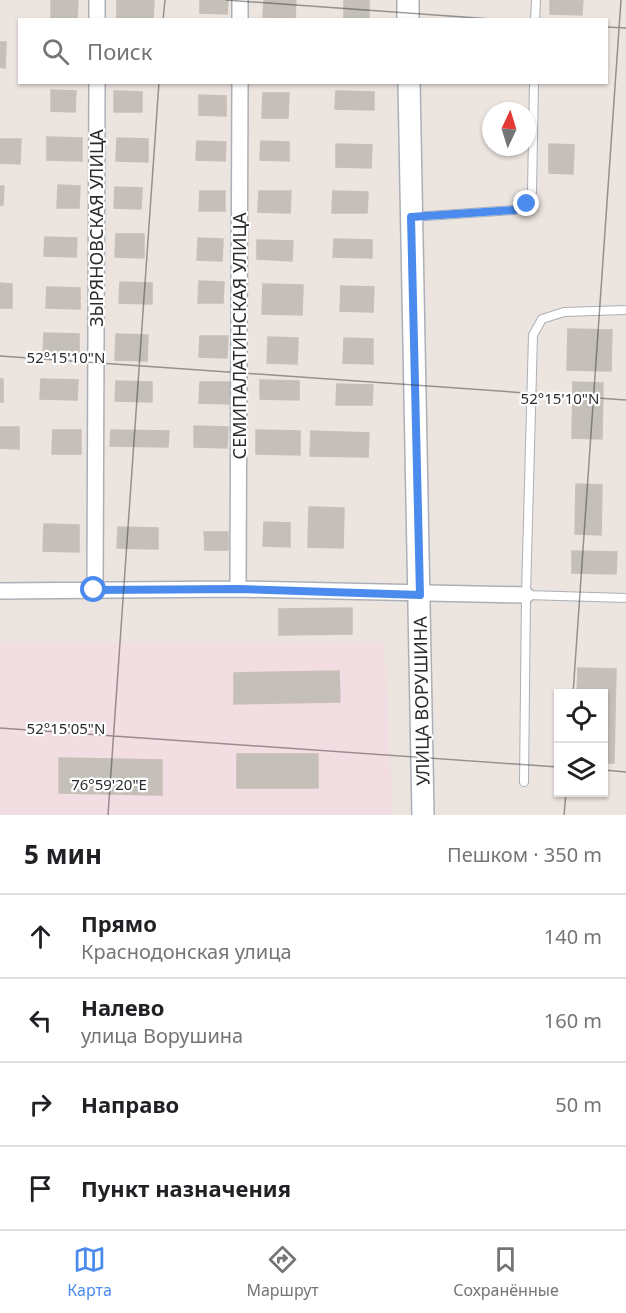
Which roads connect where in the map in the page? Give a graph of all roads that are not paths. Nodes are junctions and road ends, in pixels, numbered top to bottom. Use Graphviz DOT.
graph roads {
  1 [pos="97,0"];
  2 [pos="240,0"];
  3 [pos="408,0"];
  4 [pos="536,0"];
  5 [pos="97,18"];
  6 [pos="240,18"];
  7 [pos="408,18"];
  8 [pos="535,18"];
  9 [pos="97,84"];
  10 [pos="240,84"];
  11 [pos="409,84"];
  12 [pos="534,84"];
  13 [pos="411,217"];
  14 [pos="626,310"];
  15 [pos="238,589"];
  16 [pos="94,590"];
  17 [pos="0,591"];
  18 [pos="420,595"];
  19 [pos="525,595"];
  20 [pos="626,598"];
  21 [pos="524,783"];
  22 [pos="423,815"];
  1 -- 5 [label="street"];
  2 -- 6 [label="street"];
  3 -- 7 [label="street"];
  4 -- 8 [label="lane"];
  9 -- 16 [label="street, ЗЫРЯНОВСКАЯ УЛИЦА"];
  10 -- 15 [label="street, СЕМИПАЛАТИНСКАЯ УЛИЦА"];
  11 -- 13 [label="street, УЛИЦА ВОРУШИНА"];
  12 -- 13 [label="lane"];
  13 -- 18 [label="street, УЛИЦА ВОРУШИНА"];
  14 -- 19 [label="lane"];
  15 -- 16 [label="street"];
  15 -- 18 [label="street"];
  16 -- 17 [label="street"];
  18 -- 19 [label="street"];
  18 -- 22 [label="street, УЛИЦА ВОРУШИНА"];
  19 -- 20 [label="lane"];
  19 -- 21 [label="lane"];
}
